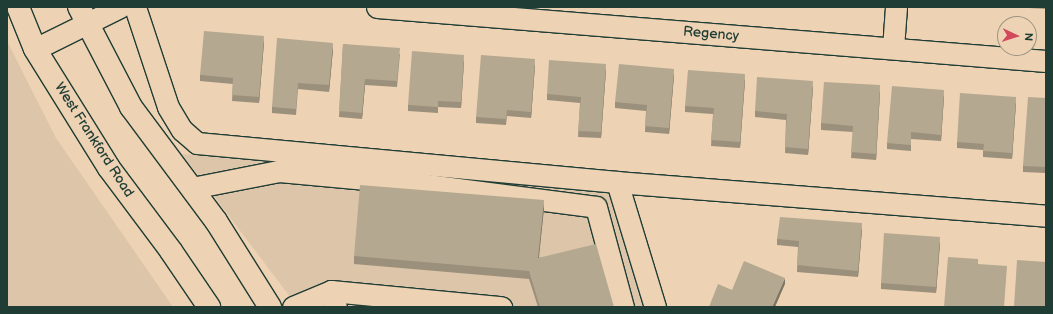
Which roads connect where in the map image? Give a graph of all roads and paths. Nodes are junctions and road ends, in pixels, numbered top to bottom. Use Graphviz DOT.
graph roads {
  1 [pos="18,7"];
  2 [pos="120,7"];
  3 [pos="135,7"];
  4 [pos="377,7"];
  5 [pos="896,7"];
  6 [pos="83,16"];
  7 [pos="893,48"];
  8 [pos="35,49"];
  9 [pos="1046,61"];
  10 [pos="617,182"];
  11 [pos="192,188"];
  12 [pos="1046,216"];
  13 [pos="334,299"];
  14 [pos="209,307"];
  15 [pos="270,307"];
  16 [pos="293,307"];
  17 [pos="501,307"];
  18 [pos="623,307"];
  19 [pos="655,307"];
  1 -- 8 [label="main road, West Frankford Road"];
  2 -- 6 [label="street"];
  3 -- 10 [label="street"];
  4 -- 7 [label="street, Regency"];
  5 -- 7 [label="street"];
  6 -- 8 [label="street"];
  6 -- 11 [label="main road"];
  7 -- 9 [label="street, Regency"];
  8 -- 14 [label="main road, West Frankford Road"];
  10 -- 12 [label="street"];
  10 -- 19 [label="street"];
  11 -- 15 [label="main road"];
  11 -- 18 [label="street"];
  13 -- 16 [label="street"];
  13 -- 17 [label="street"];
}
